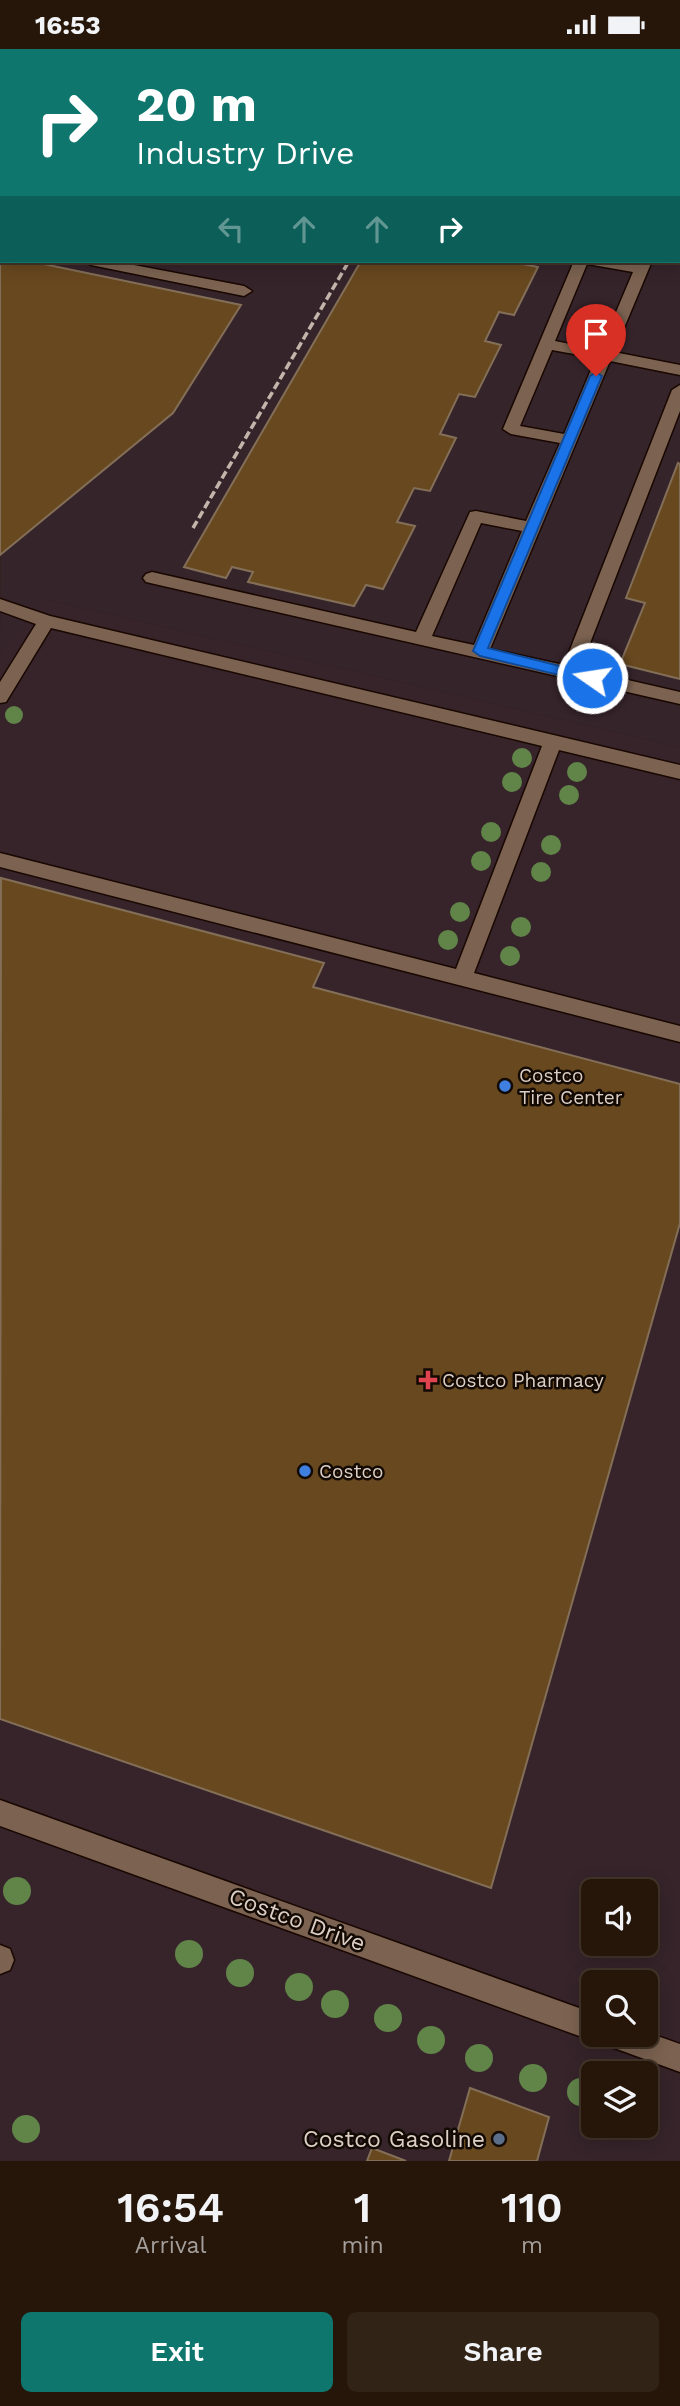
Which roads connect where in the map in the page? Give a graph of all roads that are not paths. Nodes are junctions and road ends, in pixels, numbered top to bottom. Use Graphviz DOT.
graph roads {
  1 [pos="101,263"];
  2 [pos="580,263"];
  3 [pos="618,263"];
  4 [pos="643,265"];
  5 [pos="244,291"];
  6 [pos="547,344"];
  7 [pos="605,355"];
  8 [pos="680,370"];
  9 [pos="680,390"];
  10 [pos="569,440"];
  11 [pos="532,528"];
  12 [pos="152,578"];
  13 [pos="0,605"];
  14 [pos="46,621"];
  15 [pos="422,638"];
  16 [pos="480,651"];
  17 [pos="570,673"];
  18 [pos="0,698"];
  19 [pos="680,698"];
  20 [pos="553,742"];
  21 [pos="680,772"];
  22 [pos="0,860"];
  23 [pos="462,978"];
  24 [pos="680,1034"];
  25 [pos="0,1813"];
  26 [pos="581,2023"];
  27 [pos="648,2047"];
  28 [pos="680,2059"];
  1 -- 5 [label="street"];
  2 -- 6 [label="street"];
  3 -- 4 [label="street"];
  4 -- 7 [label="street"];
  6 -- 7 [label="street"];
  6 -- 10 [label="street"];
  7 -- 8 [label="street"];
  7 -- 10 [label="street"];
  9 -- 17 [label="street"];
  10 -- 11 [label="street"];
  11 -- 15 [label="street"];
  11 -- 16 [label="street"];
  12 -- 15 [label="street"];
  13 -- 14 [label="street"];
  14 -- 18 [label="street"];
  14 -- 20 [label="street"];
  15 -- 16 [label="street"];
  16 -- 17 [label="street"];
  17 -- 19 [label="street"];
  20 -- 21 [label="street"];
  20 -- 23 [label="street"];
  22 -- 23 [label="street"];
  23 -- 24 [label="street"];
  25 -- 26 [label="street, Costco Drive"];
  27 -- 28 [label="street"];
}
